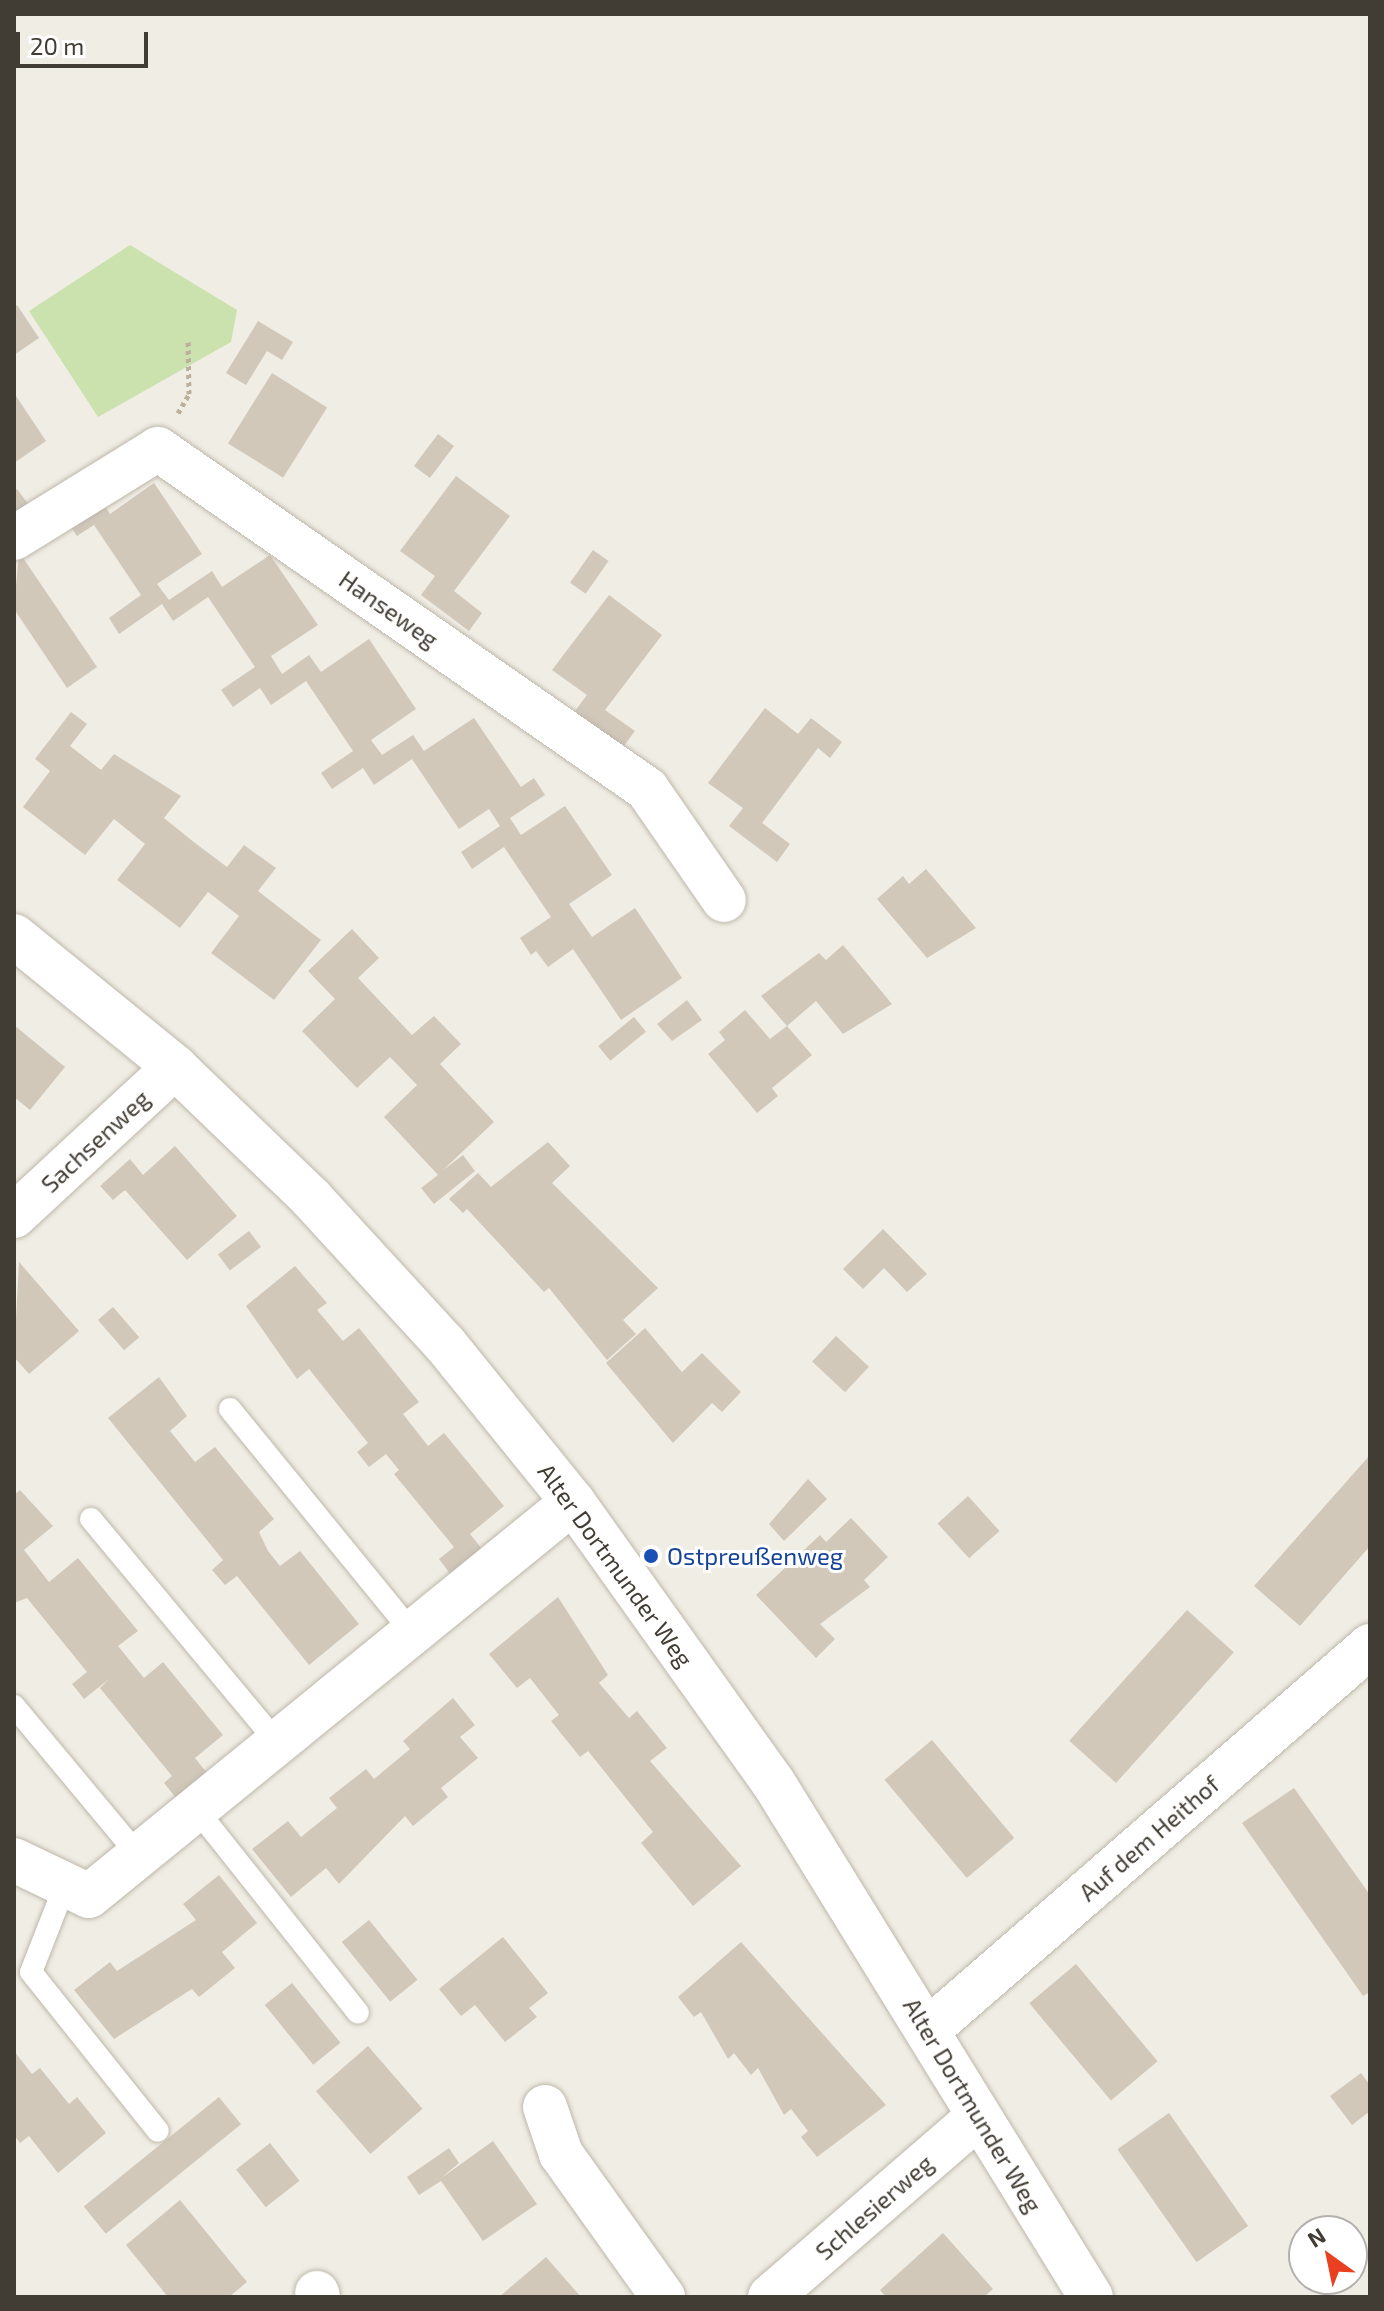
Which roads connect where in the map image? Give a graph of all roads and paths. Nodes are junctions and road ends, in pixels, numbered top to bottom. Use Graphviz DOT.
graph roads {
  1 [pos="188,339"];
  2 [pos="158,449"];
  3 [pos="14,538"];
  4 [pos="724,900"];
  5 [pos="14,936"];
  6 [pos="175,1067"];
  7 [pos="14,1216"];
  8 [pos="230,1409"];
  9 [pos="573,1502"];
  10 [pos="91,1519"];
  11 [pos="412,1632"];
  12 [pos="1370,1646"];
  13 [pos="14,1706"];
  14 [pos="277,1742"];
  15 [pos="196,1809"];
  16 [pos="138,1855"];
  17 [pos="14,1860"];
  18 [pos="64,1888"];
  19 [pos="358,2013"];
  20 [pos="928,2030"];
  21 [pos="545,2107"];
  22 [pos="977,2118"];
  23 [pos="158,2131"];
  24 [pos="663,2297"];
  25 [pos="770,2297"];
  26 [pos="1091,2297"];
  1 -- 2 [label="path"];
  2 -- 3 [label="street"];
  2 -- 4 [label="street, Hanseweg"];
  5 -- 6 [label="street, Alter Dortmunder Weg"];
  6 -- 7 [label="street, Sachsenweg"];
  6 -- 9 [label="street, Alter Dortmunder Weg"];
  8 -- 11 [label="lane"];
  9 -- 11 [label="street"];
  9 -- 20 [label="street, Alter Dortmunder Weg"];
  10 -- 14 [label="lane"];
  11 -- 14 [label="street"];
  12 -- 20 [label="street, Auf dem Heithof"];
  13 -- 16 [label="lane"];
  14 -- 15 [label="street"];
  15 -- 16 [label="street"];
  15 -- 19 [label="lane"];
  16 -- 18 [label="street"];
  17 -- 18 [label="street"];
  18 -- 23 [label="lane"];
  20 -- 22 [label="street, Alter Dortmunder Weg"];
  21 -- 24 [label="street"];
  22 -- 25 [label="street, Schlesierweg"];
  22 -- 26 [label="street, Alter Dortmunder Weg"];
}
